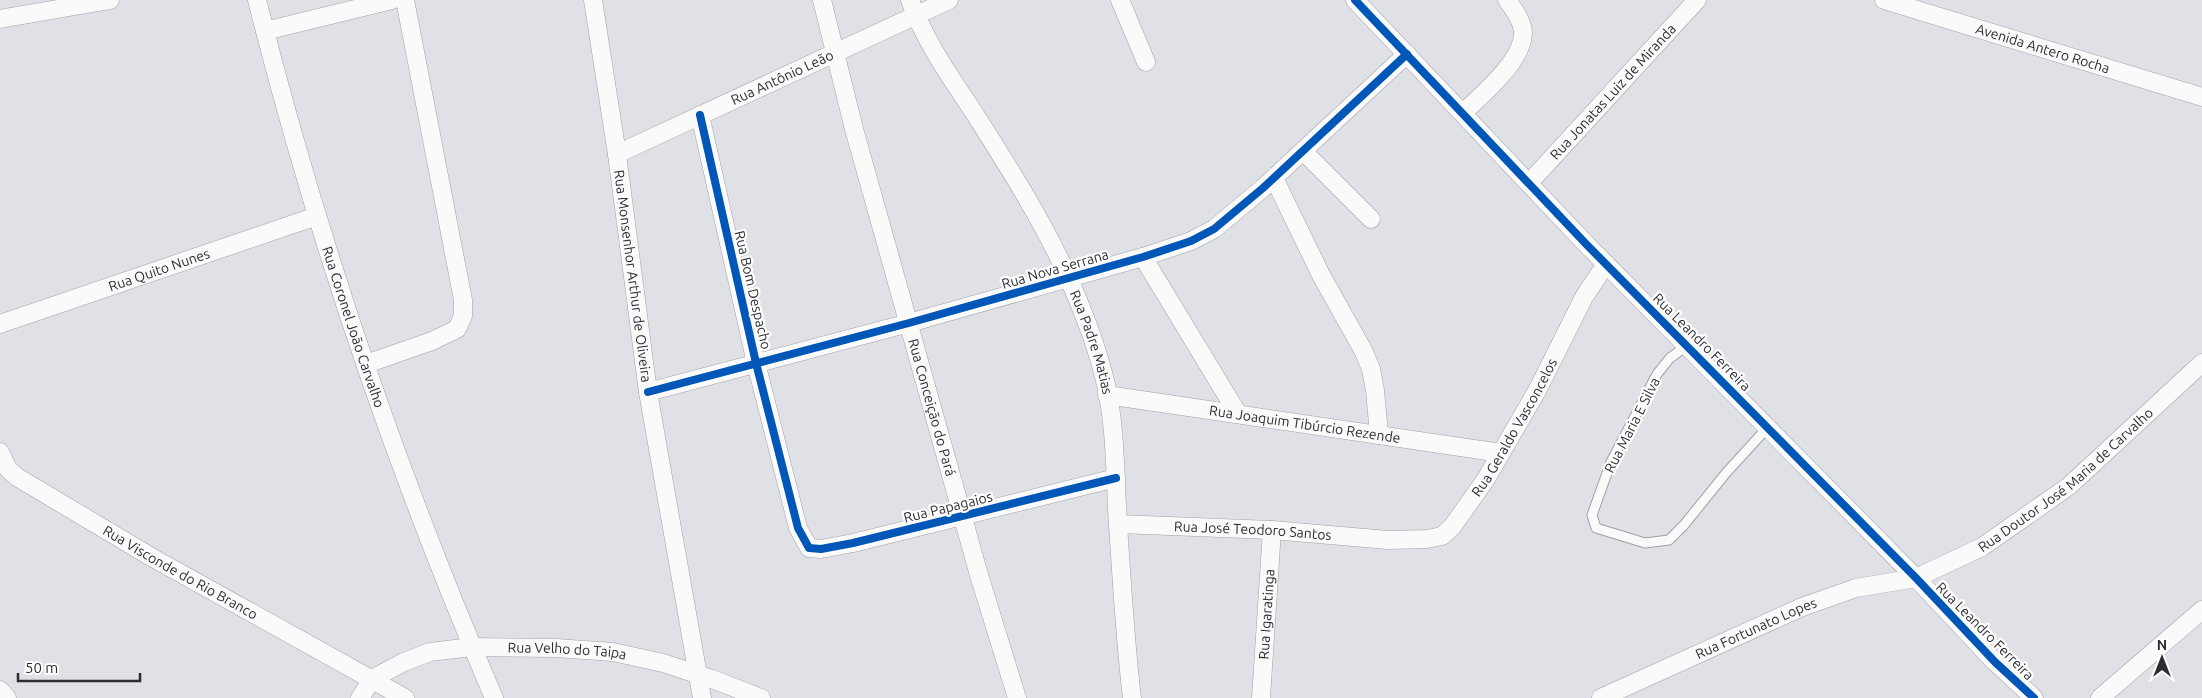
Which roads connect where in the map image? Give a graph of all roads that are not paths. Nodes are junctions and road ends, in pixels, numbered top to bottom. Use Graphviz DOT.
graph roads {
  1 [pos="110,0"];
  2 [pos="257,0"];
  3 [pos="392,0"];
  4 [pos="405,0"];
  5 [pos="593,0"];
  6 [pos="822,0"];
  7 [pos="949,0"];
  8 [pos="1120,0"];
  9 [pos="1355,0"];
  10 [pos="1507,0"];
  11 [pos="1697,0"];
  12 [pos="1884,0"];
  13 [pos="912,7"];
  14 [pos="0,19"];
  15 [pos="265,31"];
  16 [pos="835,52"];
  17 [pos="1407,54"];
  18 [pos="1146,62"];
  19 [pos="2202,97"];
  20 [pos="1463,113"];
  21 [pos="700,115"];
  22 [pos="1303,151"];
  23 [pos="617,154"];
  24 [pos="1274,178"];
  25 [pos="1529,183"];
  26 [pos="317,216"];
  27 [pos="1371,219"];
  28 [pos="1143,257"];
  29 [pos="1606,264"];
  30 [pos="1068,278"];
  31 [pos="908,323"];
  32 [pos="0,324"];
  33 [pos="1688,345"];
  34 [pos="756,363"];
  35 [pos="2202,363"];
  36 [pos="366,364"];
  37 [pos="648,392"];
  38 [pos="1107,395"];
  39 [pos="1238,414"];
  40 [pos="1768,427"];
  41 [pos="1379,435"];
  42 [pos="0,452"];
  43 [pos="1501,453"];
  44 [pos="1116,478"];
  45 [pos="963,516"];
  46 [pos="1118,524"];
  47 [pos="798,528"];
  48 [pos="1272,530"];
  49 [pos="1388,540"];
  50 [pos="1916,578"];
  51 [pos="2202,610"];
  52 [pos="472,647"];
  53 [pos="698,674"];
  54 [pos="372,680"];
  55 [pos="0,690"];
  56 [pos="7,698"];
  57 [pos="360,698"];
  58 [pos="405,698"];
  59 [pos="494,698"];
  60 [pos="702,698"];
  61 [pos="761,698"];
  62 [pos="1017,698"];
  63 [pos="1132,698"];
  64 [pos="1261,698"];
  65 [pos="1601,698"];
  66 [pos="2034,698"];
  67 [pos="2100,698"];
  1 -- 14 [label="street"];
  2 -- 15 [label="street, Rua Coronel João Carvalho"];
  3 -- 15 [label="street"];
  4 -- 36 [label="street"];
  5 -- 23 [label="street, Rua Monsenhor Arthur de Oliveira"];
  6 -- 16 [label="street, Rua Conceição do Pará"];
  7 -- 13 [label="street, Rua Antônio Leão"];
  8 -- 18 [label="street"];
  9 -- 17 [label="street, Rua Leandro Ferreira"];
  10 -- 20 [label="street"];
  11 -- 25 [label="street, Rua Jonatas Luiz de Miranda"];
  12 -- 19 [label="street, Avenida Antero Rocha"];
  13 -- 16 [label="street, Rua Antônio Leão"];
  13 -- 30 [label="street, Rua Padre Matias"];
  15 -- 26 [label="street, Rua Coronel João Carvalho"];
  16 -- 21 [label="street, Rua Antônio Leão"];
  16 -- 31 [label="street, Rua Conceição do Pará"];
  17 -- 20 [label="street, Rua Leandro Ferreira"];
  17 -- 22 [label="street, Rua Nova Serrana"];
  20 -- 25 [label="street, Rua Leandro Ferreira"];
  21 -- 23 [label="street, Rua Antônio Leão"];
  21 -- 34 [label="street, Rua Bom Despacho"];
  22 -- 24 [label="street, Rua Nova Serrana"];
  22 -- 27 [label="street"];
  23 -- 37 [label="street, Rua Monsenhor Arthur de Oliveira"];
  24 -- 28 [label="street, Rua Nova Serrana"];
  24 -- 41 [label="street"];
  25 -- 29 [label="street, Rua Leandro Ferreira"];
  26 -- 32 [label="street, Rua Quito Nunes"];
  26 -- 36 [label="street, Rua Coronel João Carvalho"];
  28 -- 30 [label="street, Rua Nova Serrana"];
  28 -- 39 [label="street"];
  29 -- 33 [label="street, Rua Leandro Ferreira"];
  29 -- 43 [label="street, Rua Geraldo Vasconcelos"];
  30 -- 31 [label="street, Rua Nova Serrana"];
  30 -- 38 [label="street, Rua Padre Matias"];
  31 -- 34 [label="street, Rua Nova Serrana"];
  31 -- 45 [label="street, Rua Conceição do Pará"];
  33 -- 40 [label="street, Rua Leandro Ferreira"];
  33 -- 40 [label="lane, Rua Maria E Silva"];
  34 -- 37 [label="street, Rua Nova Serrana"];
  34 -- 47 [label="street, Rua Bom Despacho"];
  35 -- 50 [label="street, Rua Doutor José Maria de Carvalho"];
  36 -- 52 [label="street, Rua Coronel João Carvalho"];
  37 -- 53 [label="street, Rua Monsenhor Arthur de Oliveira"];
  38 -- 39 [label="street, Rua Joaquim Tibúrcio Rezende"];
  38 -- 44 [label="street, Rua Padre Matias"];
  39 -- 41 [label="street, Rua Joaquim Tibúrcio Rezende"];
  40 -- 50 [label="street, Rua Leandro Ferreira"];
  41 -- 43 [label="street, Rua Joaquim Tibúrcio Rezende"];
  42 -- 54 [label="street, Rua Visconde do Rio Branco"];
  43 -- 49 [label="street, Rua Geraldo Vasconcelos"];
  44 -- 45 [label="street, Rua Papagaios"];
  44 -- 46 [label="street, Rua Padre Matias"];
  45 -- 47 [label="street, Rua Papagaios"];
  45 -- 62 [label="street, Rua Conceição do Pará"];
  46 -- 48 [label="street, Rua José Teodoro Santos"];
  46 -- 63 [label="street, Rua Padre Matias"];
  48 -- 49 [label="street, Rua José Teodoro Santos"];
  48 -- 64 [label="street, Rua Igaratinga"];
  50 -- 65 [label="street, Rua Fortunato Lopes"];
  50 -- 66 [label="street, Rua Leandro Ferreira"];
  51 -- 67 [label="street"];
  52 -- 53 [label="street, Rua Velho do Taipa"];
  52 -- 54 [label="street, Rua Velho do Taipa"];
  52 -- 59 [label="street, Rua Coronel João Carvalho"];
  53 -- 60 [label="street, Rua Monsenhor Arthur de Oliveira"];
  53 -- 61 [label="street, Rua Velho do Taipa"];
  54 -- 57 [label="street"];
  54 -- 58 [label="street, Rua Visconde do Rio Branco"];
  55 -- 56 [label="street"];
}
